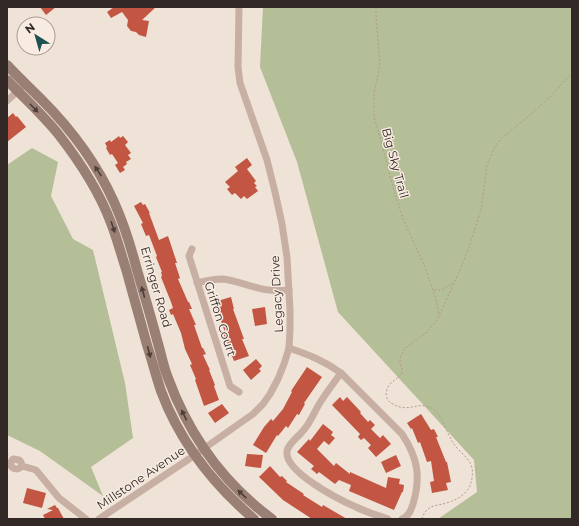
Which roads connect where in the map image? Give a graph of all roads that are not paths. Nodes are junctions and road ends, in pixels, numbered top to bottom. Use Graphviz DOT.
graph roads {
  1 [pos="239,7"];
  2 [pos="7,65"];
  3 [pos="7,80"];
  4 [pos="21,87"];
  5 [pos="7,101"];
  6 [pos="192,249"];
  7 [pos="197,283"];
  8 [pos="289,290"];
  9 [pos="289,348"];
  10 [pos="341,373"];
  11 [pos="239,392"];
  12 [pos="204,449"];
  13 [pos="195,455"];
  14 [pos="22,466"];
  15 [pos="102,517"];
  16 [pos="86,519"];
  17 [pos="254,519"];
  18 [pos="272,519"];
  19 [pos="388,519"];
  20 [pos="402,519"];
  1 -- 8 [label="street, Legacy Drive"];
  2 -- 4 [label="main road, Erringer Road"];
  3 -- 4 [label="main road, Erringer Road"];
  4 -- 5 [label="street"];
  12 -- 4 [label="main road, Erringer Road, one-way"];
  4 -- 13 [label="main road, Erringer Road, one-way"];
  6 -- 7 [label="street, Griffon Court"];
  7 -- 8 [label="street"];
  7 -- 11 [label="street, Griffon Court"];
  8 -- 9 [label="street, Legacy Drive"];
  9 -- 10 [label="street"];
  9 -- 12 [label="street, Legacy Drive"];
  10 -- 19 [label="street"];
  10 -- 20 [label="street"];
  12 -- 13 [label="street, Legacy Drive"];
  18 -- 12 [label="main road, Erringer Road, one-way"];
  13 -- 15 [label="street, Millstone Avenue"];
  13 -- 17 [label="main road, Erringer Road"];
  14 -- 16 [label="street"];
}
